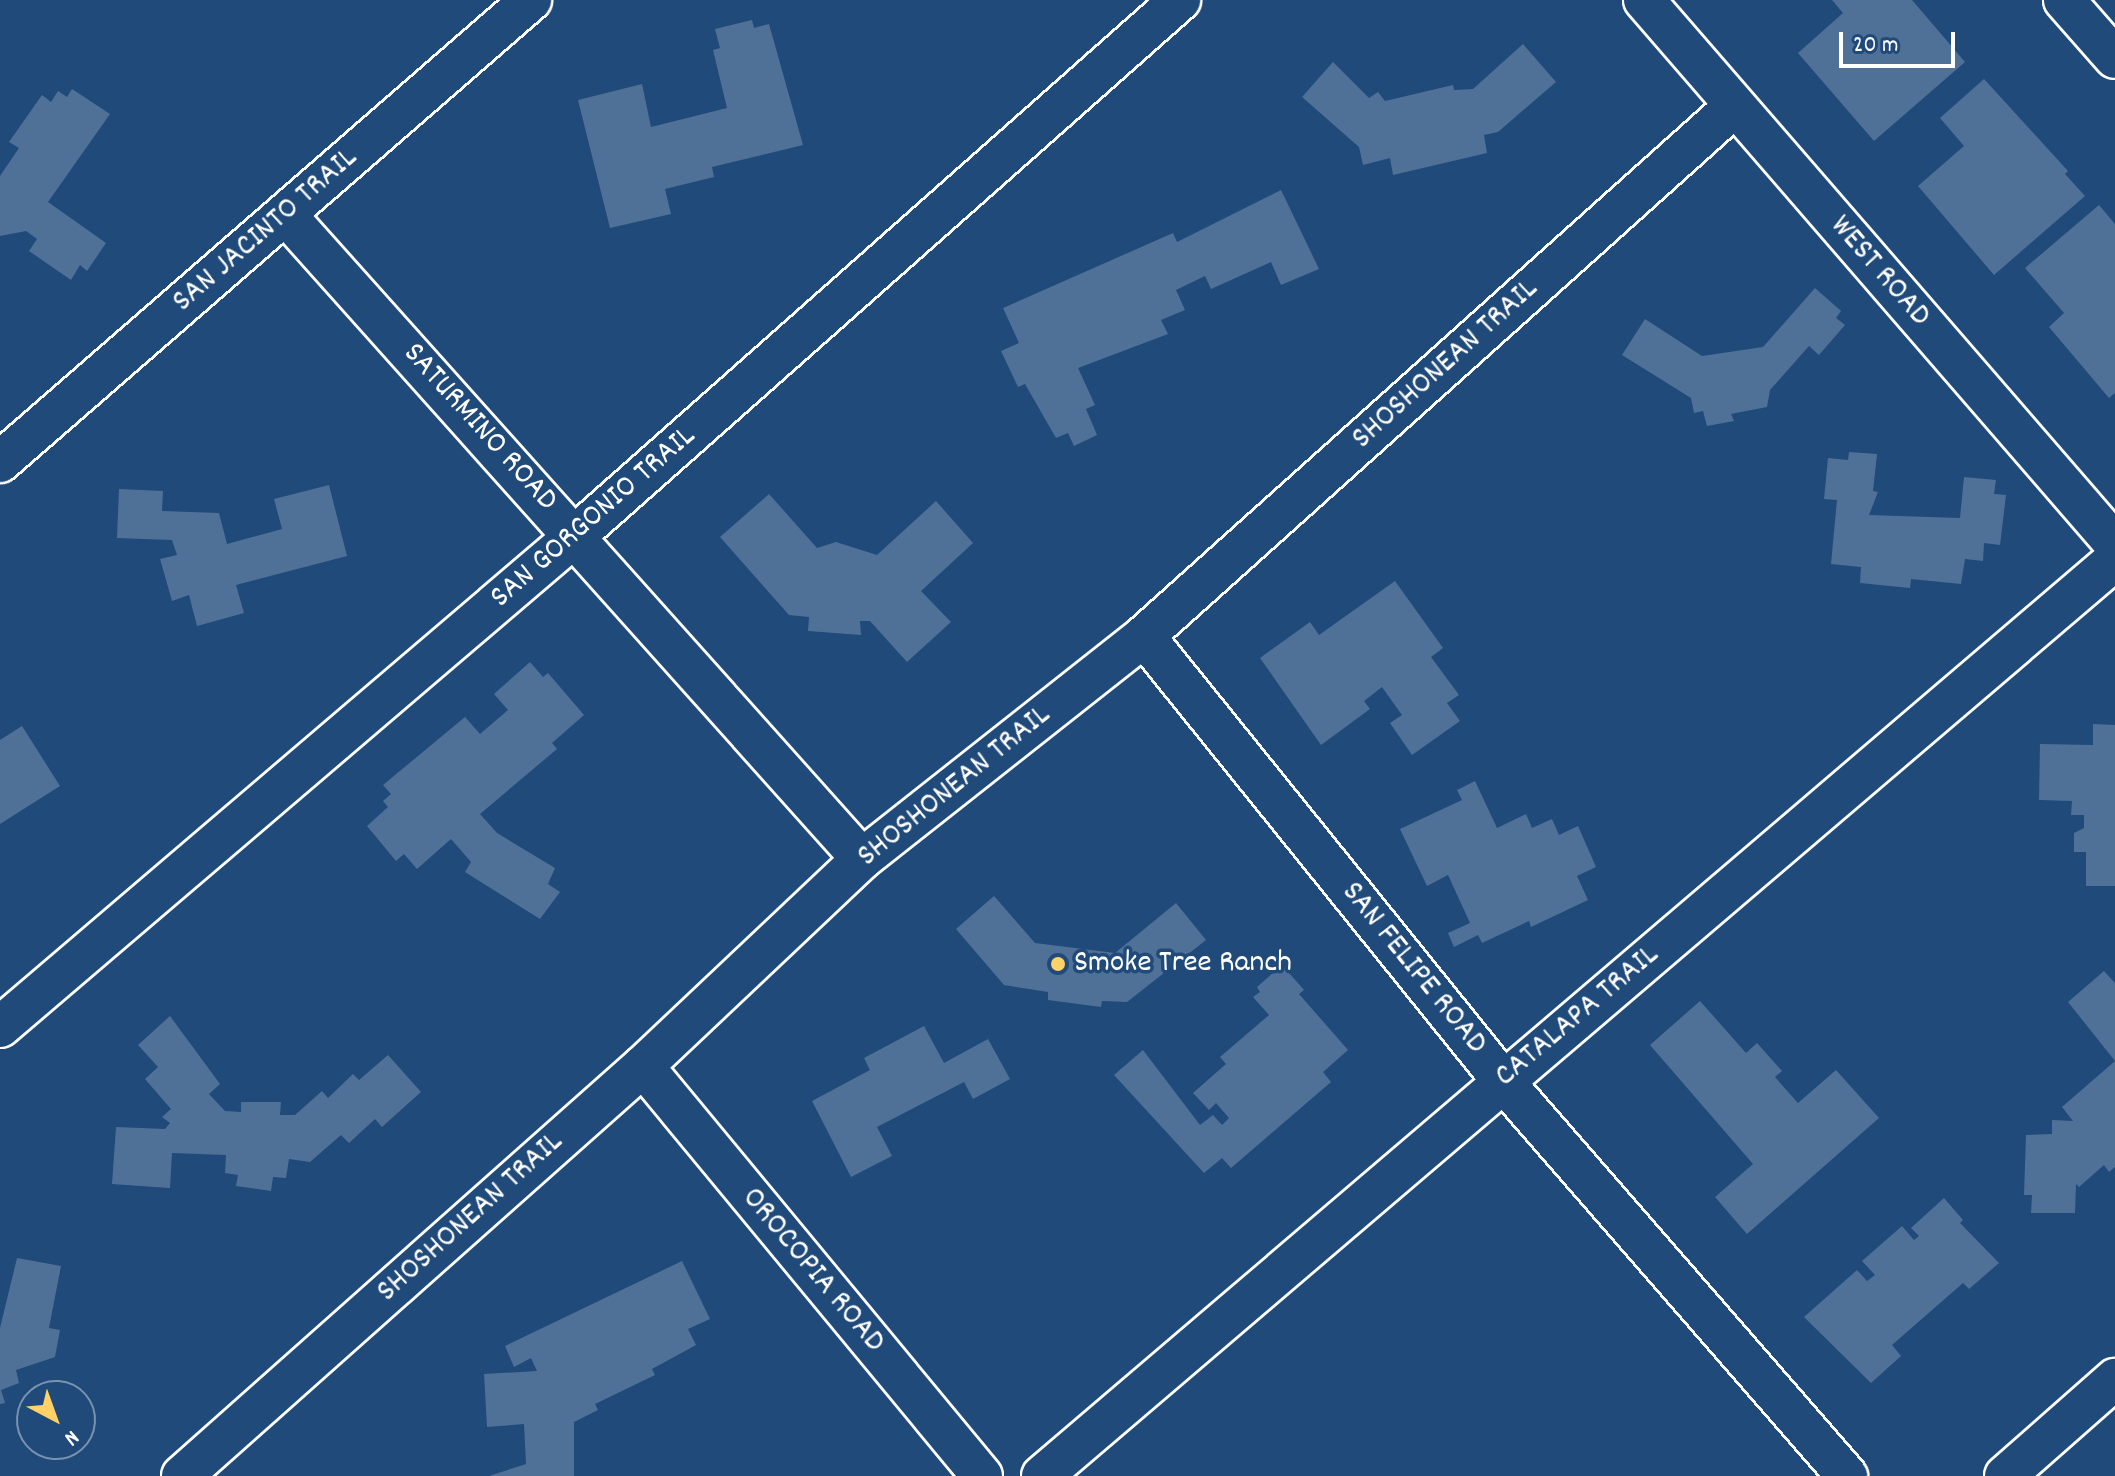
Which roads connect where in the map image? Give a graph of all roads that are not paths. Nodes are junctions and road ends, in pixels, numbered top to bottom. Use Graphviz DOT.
graph roads {
  1 [pos="531,0"];
  2 [pos="1180,0"];
  3 [pos="1644,0"];
  4 [pos="2064,0"];
  5 [pos="2115,58"];
  6 [pos="1735,106"];
  7 [pos="285,214"];
  8 [pos="0,462"];
  9 [pos="576,535"];
  10 [pos="2115,544"];
  11 [pos="2115,560"];
  12 [pos="1144,636"];
  13 [pos="862,859"];
  14 [pos="0,1027"];
  15 [pos="643,1066"];
  16 [pos="1503,1081"];
  17 [pos="2115,1379"];
  18 [pos="182,1476"];
  19 [pos="982,1476"];
  20 [pos="1042,1476"];
  21 [pos="1847,1476"];
  22 [pos="2005,1476"];
  1 -- 7 [label="street, SAN JACINTO TRAIL"];
  2 -- 9 [label="street, SAN GORGONIO TRAIL"];
  3 -- 6 [label="street, WEST ROAD"];
  4 -- 5 [label="street"];
  6 -- 10 [label="street, WEST ROAD"];
  6 -- 12 [label="street, SHOSHONEAN TRAIL"];
  7 -- 8 [label="street, SAN JACINTO TRAIL"];
  7 -- 9 [label="street, SATURMINO ROAD"];
  9 -- 13 [label="street, SATURMINO ROAD"];
  9 -- 14 [label="street, SAN GORGONIO TRAIL"];
  11 -- 16 [label="street, CATALAPA TRAIL"];
  12 -- 13 [label="street, SHOSHONEAN TRAIL"];
  12 -- 16 [label="street, SAN FELIPE ROAD"];
  13 -- 15 [label="street, SHOSHONEAN TRAIL"];
  15 -- 18 [label="street, SHOSHONEAN TRAIL"];
  15 -- 19 [label="street, OROCOPIA ROAD"];
  16 -- 20 [label="street, CATALAPA TRAIL"];
  16 -- 21 [label="street, SAN FELIPE ROAD"];
  17 -- 22 [label="street"];
}
